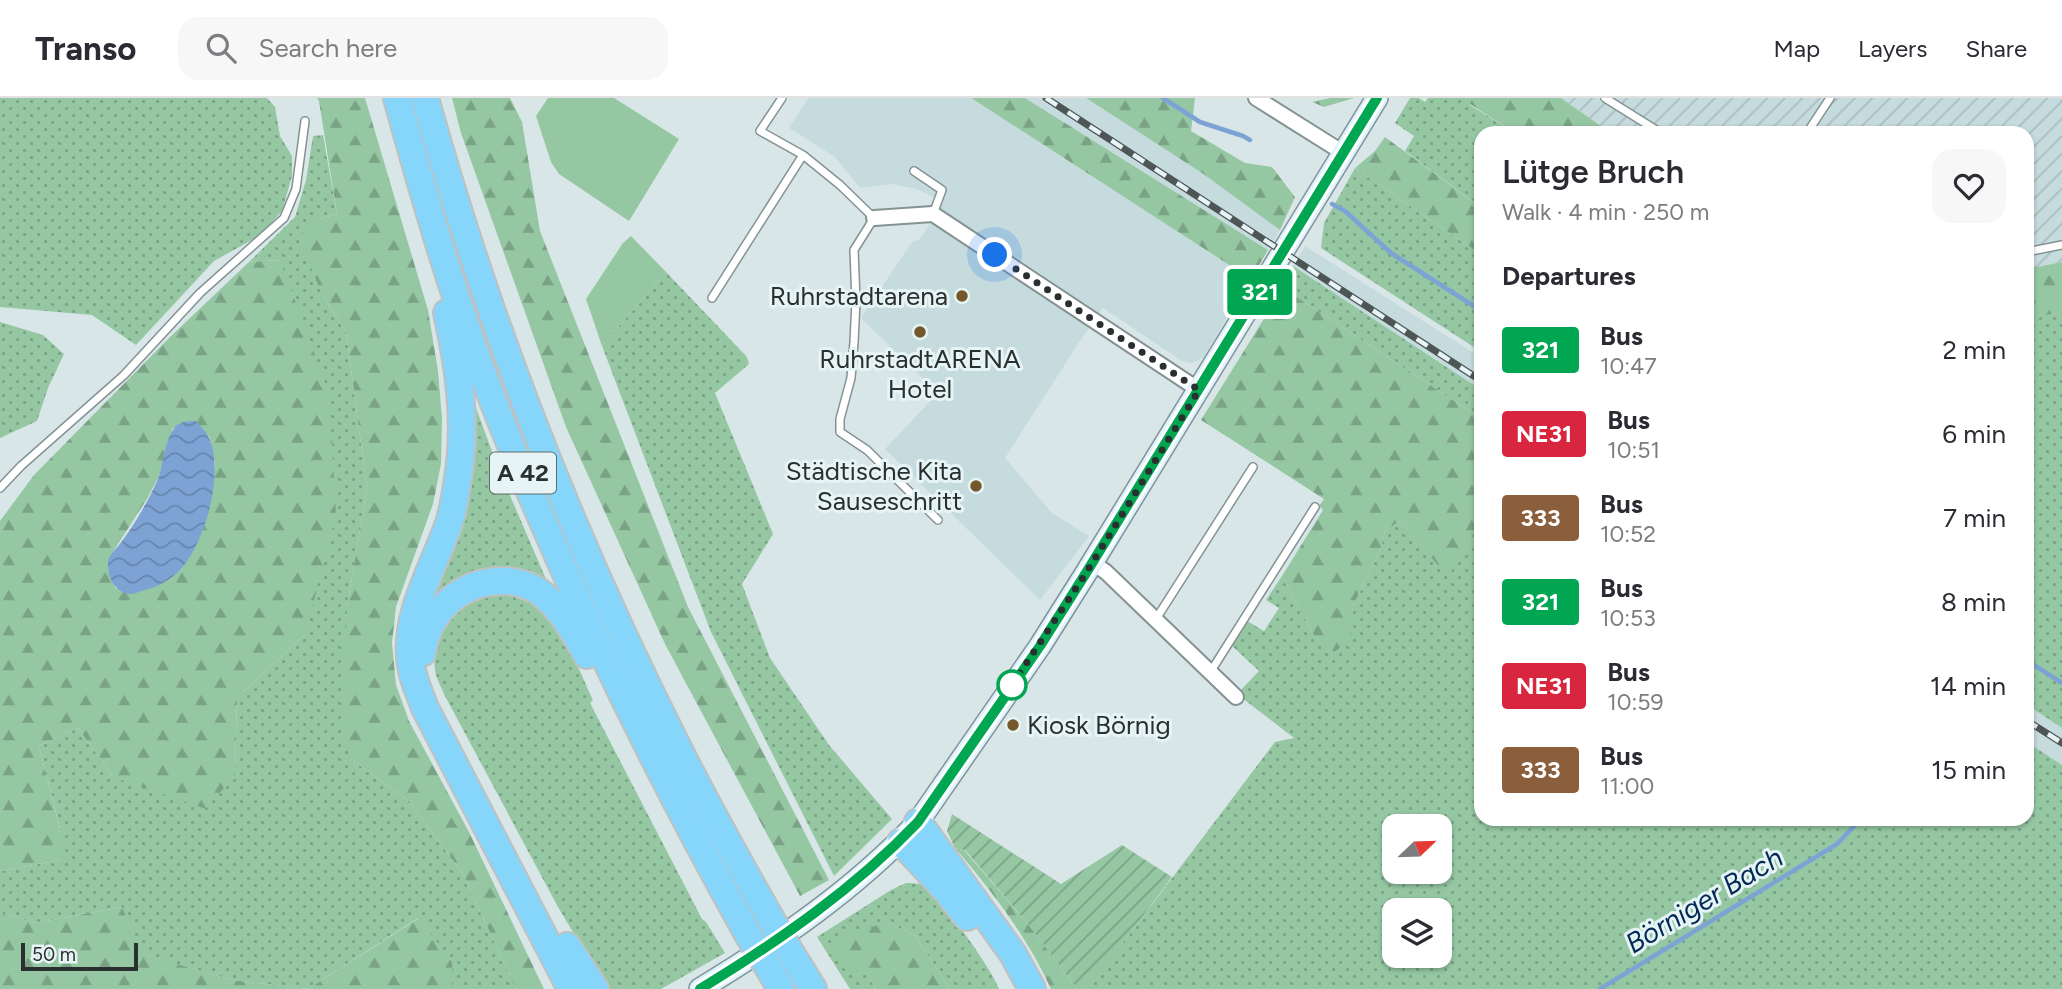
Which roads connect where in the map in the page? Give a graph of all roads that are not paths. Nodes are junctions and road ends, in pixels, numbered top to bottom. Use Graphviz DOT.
graph roads {
  1 [pos="397,98"];
  2 [pos="425,98"];
  3 [pos="782,98"];
  4 [pos="1256,98"];
  5 [pos="1377,98"];
  6 [pos="1605,98"];
  7 [pos="1830,98"];
  8 [pos="305,121"];
  9 [pos="1650,126"];
  10 [pos="1812,126"];
  11 [pos="1342,152"];
  12 [pos="803,155"];
  13 [pos="914,171"];
  14 [pos="424,190"];
  15 [pos="933,214"];
  16 [pos="874,218"];
  17 [pos="2062,238"];
  18 [pos="2060,246"];
  19 [pos="2034,251"];
  20 [pos="712,298"];
  21 [pos="1199,390"];
  22 [pos="1253,467"];
  23 [pos="0,488"];
  24 [pos="1315,507"];
  25 [pos="937,520"];
  26 [pos="1093,563"];
  27 [pos="1157,619"];
  28 [pos="1211,671"];
  29 [pos="1236,697"];
  30 [pos="646,746"];
  31 [pos="909,832"];
  32 [pos="802,970"];
  33 [pos="775,979"];
  34 [pos="571,989"];
  35 [pos="594,989"];
  36 [pos="700,989"];
  37 [pos="827,989"];
  38 [pos="1012,989"];
  39 [pos="1032,989"];
  1 -- 14 [label="highway, A 42"];
  2 -- 32 [label="highway, A 42, bridge"];
  3 -- 12 [label="lane"];
  4 -- 11 [label="street"];
  5 -- 11 [label="street"];
  6 -- 9 [label="lane"];
  7 -- 10 [label="lane"];
  8 -- 23 [label="lane"];
  11 -- 21 [label="street"];
  12 -- 16 [label="lane"];
  12 -- 20 [label="lane"];
  13 -- 15 [label="lane"];
  14 -- 30 [label="highway, A 42"];
  14 -- 34 [label="highway"];
  15 -- 16 [label="street"];
  15 -- 21 [label="street"];
  16 -- 25 [label="lane"];
  17 -- 18 [label="lane"];
  18 -- 19 [label="lane"];
  21 -- 26 [label="street"];
  22 -- 27 [label="lane"];
  24 -- 28 [label="lane"];
  26 -- 27 [label="street"];
  26 -- 31 [label="street"];
  27 -- 28 [label="street"];
  28 -- 29 [label="street"];
  30 -- 33 [label="highway, A 42, bridge"];
  30 -- 35 [label="highway"];
  31 -- 36 [label="street"];
  31 -- 38 [label="highway"];
  31 -- 39 [label="highway"];
  32 -- 37 [label="highway"];
}
